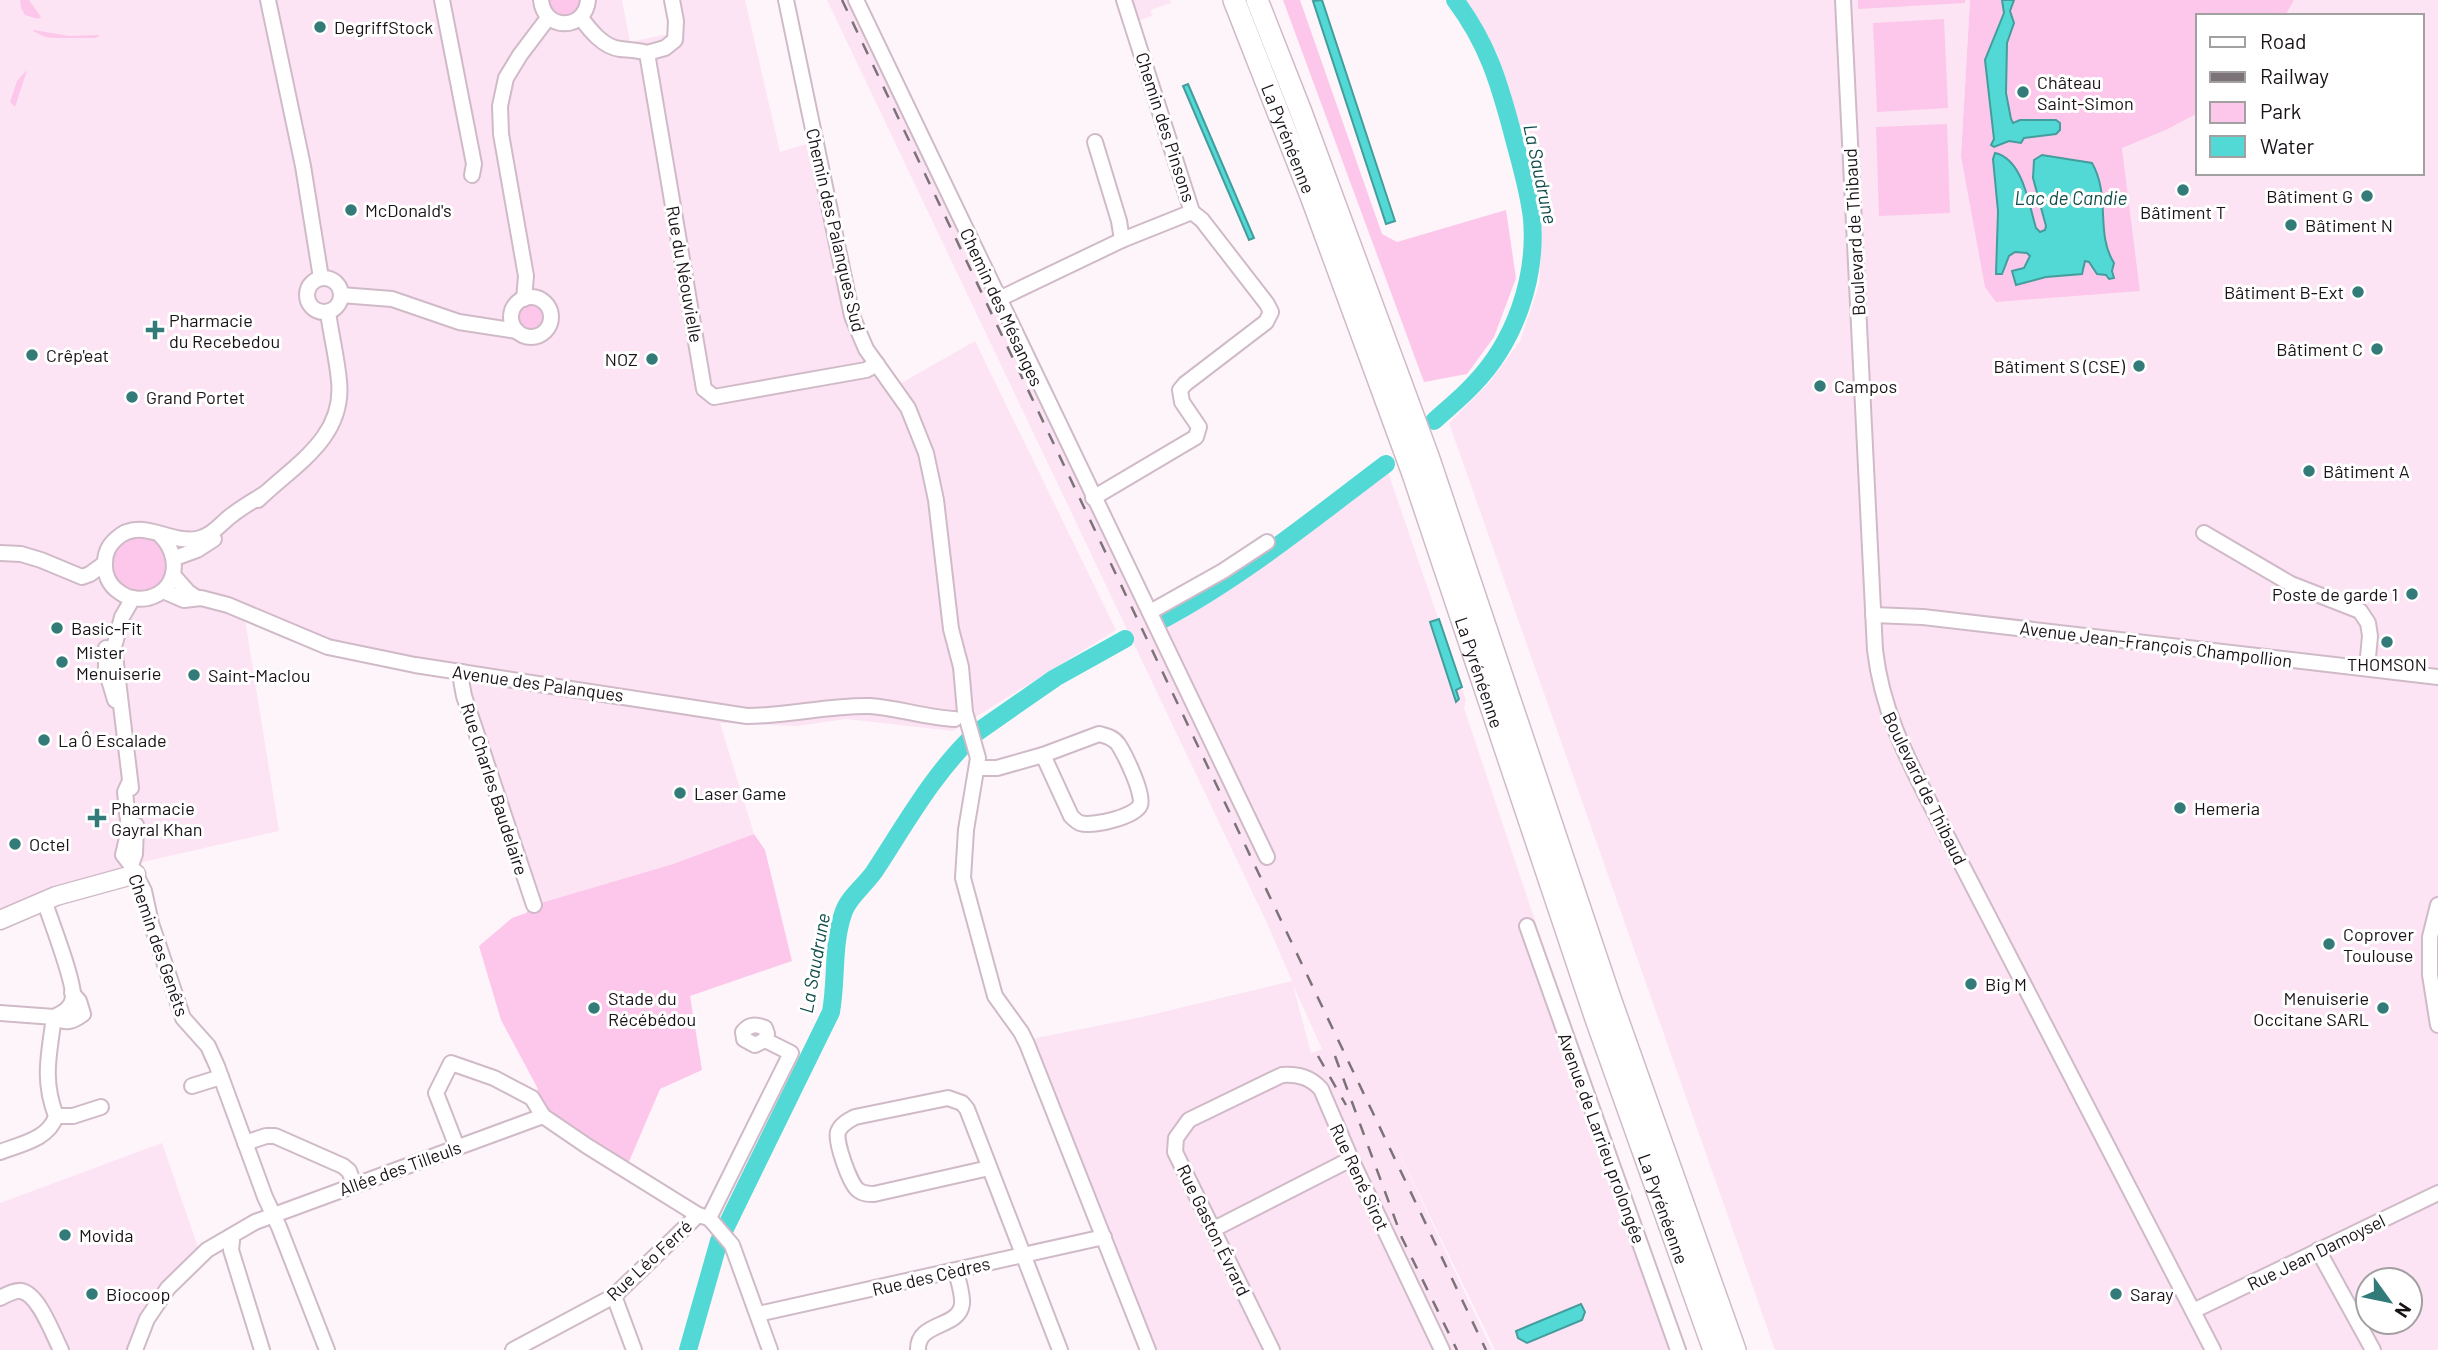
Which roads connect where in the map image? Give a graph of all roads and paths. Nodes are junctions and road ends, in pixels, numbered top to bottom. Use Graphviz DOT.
graph roads {
  1 [pos="268,0"];
  2 [pos="442,0"];
  3 [pos="541,0"];
  4 [pos="588,0"];
  5 [pos="672,0"];
  6 [pos="786,0"];
  7 [pos="856,0"];
  8 [pos="1124,0"];
  9 [pos="1222,0"];
  10 [pos="1234,0"];
  11 [pos="1257,0"];
  12 [pos="1843,0"];
  13 [pos="548,18"];
  14 [pos="581,18"];
  15 [pos="647,53"];
  16 [pos="1289,140"];
  17 [pos="1096,142"];
  18 [pos="472,175"];
  19 [pos="1192,212"];
  20 [pos="1122,240"];
  21 [pos="321,278"];
  22 [pos="341,295"];
  23 [pos="531,299"];
  24 [pos="999,299"];
  25 [pos="512,310"];
  26 [pos="328,312"];
  27 [pos="484,326"];
  28 [pos="517,331"];
  29 [pos="877,364"];
  30 [pos="264,494"];
  31 [pos="1093,498"];
  32 [pos="2204,533"];
  33 [pos="160,535"];
  34 [pos="1267,542"];
  35 [pos="5,554"];
  36 [pos="175,558"];
  37 [pos="105,562"];
  38 [pos="173,575"];
  39 [pos="112,585"];
  40 [pos="163,591"];
  41 [pos="133,598"];
  42 [pos="197,598"];
  43 [pos="1150,612"];
  44 [pos="1873,615"];
  45 [pos="2367,668"];
  46 [pos="462,672"];
  47 [pos="2438,677"];
  48 [pos="957,713"];
  49 [pos="123,717"];
  50 [pos="1043,755"];
  51 [pos="978,768"];
  52 [pos="1268,857"];
  53 [pos="134,870"];
  54 [pos="50,898"];
  55 [pos="534,905"];
  56 [pos="2438,905"];
  57 [pos="0,920"];
  58 [pos="1527,926"];
  59 [pos="0,1013"];
  60 [pos="54,1017"];
  61 [pos="2438,1025"];
  62 [pos="765,1040"];
  63 [pos="221,1077"];
  64 [pos="192,1086"];
  65 [pos="1236,1098"];
  66 [pos="101,1107"];
  67 [pos="56,1116"];
  68 [pos="543,1116"];
  69 [pos="245,1143"];
  70 [pos="457,1147"];
  71 [pos="0,1152"];
  72 [pos="1351,1159"];
  73 [pos="989,1168"];
  74 [pos="354,1184"];
  75 [pos="2438,1193"];
  76 [pos="273,1214"];
  77 [pos="708,1220"];
  78 [pos="1214,1229"];
  79 [pos="230,1237"];
  80 [pos="1104,1237"];
  81 [pos="2318,1250"];
  82 [pos="1024,1255"];
  83 [pos="956,1270"];
  84 [pos="614,1296"];
  85 [pos="0,1298"];
  86 [pos="2193,1311"];
  87 [pos="758,1314"];
  88 [pos="61,1350"];
  89 [pos="135,1350"];
  90 [pos="262,1350"];
  91 [pos="327,1350"];
  92 [pos="513,1350"];
  93 [pos="634,1350"];
  94 [pos="771,1350"];
  95 [pos="918,1350"];
  96 [pos="1060,1350"];
  97 [pos="1148,1350"];
  98 [pos="1272,1350"];
  99 [pos="1442,1350"];
  100 [pos="1678,1350"];
  101 [pos="1714,1350"];
  102 [pos="1735,1350"];
  103 [pos="2213,1350"];
  104 [pos="2373,1350"];
  1 -- 21 [label="street"];
  2 -- 18 [label="street"];
  3 -- 13 [label="street"];
  4 -- 14 [label="street"];
  5 -- 15 [label="street"];
  6 -- 29 [label="street, Chemin des Palanques Sud"];
  7 -- 24 [label="street, Chemin des Mésanges"];
  8 -- 19 [label="street, Chemin des Pinsons"];
  9 -- 16 [label="highway"];
  10 -- 16 [label="highway, La Pyrénéenne"];
  11 -- 102 [label="highway, La Pyrénéenne"];
  12 -- 44 [label="street, Boulevard de Thibaud"];
  13 -- 14 [label="street"];
  13 -- 23 [label="street"];
  14 -- 15 [label="street"];
  15 -- 29 [label="street, Rue du Néouvielle"];
  16 -- 101 [label="highway, La Pyrénéenne"];
  17 -- 20 [label="street"];
  19 -- 20 [label="street, Chemin des Pinsons"];
  19 -- 31 [label="street"];
  20 -- 24 [label="street, Chemin des Pinsons"];
  21 -- 22 [label="street"];
  21 -- 26 [label="street"];
  22 -- 26 [label="street"];
  22 -- 27 [label="street"];
  23 -- 25 [label="street"];
  23 -- 28 [label="street"];
  24 -- 31 [label="street, Chemin des Mésanges"];
  25 -- 27 [label="street"];
  25 -- 28 [label="street"];
  26 -- 30 [label="street"];
  27 -- 28 [label="street"];
  29 -- 48 [label="street, Chemin des Palanques Sud"];
  30 -- 33 [label="street"];
  30 -- 36 [label="street"];
  31 -- 43 [label="street, Chemin des Mésanges"];
  32 -- 45 [label="street"];
  33 -- 36 [label="street"];
  33 -- 37 [label="street"];
  34 -- 43 [label="street"];
  35 -- 37 [label="street"];
  35 -- 39 [label="street"];
  36 -- 38 [label="street"];
  37 -- 39 [label="street"];
  38 -- 40 [label="street"];
  38 -- 42 [label="street"];
  39 -- 41 [label="street"];
  39 -- 49 [label="street"];
  40 -- 41 [label="street"];
  40 -- 42 [label="street, Avenue des Palanques"];
  41 -- 49 [label="street, Chemin des Genêts"];
  42 -- 46 [label="street, Avenue des Palanques"];
  43 -- 52 [label="street, Chemin des Mésanges"];
  44 -- 45 [label="street, Avenue Jean-François Champollion"];
  44 -- 86 [label="street, Boulevard de Thibaud"];
  45 -- 47 [label="street, Avenue Jean-François Champollion"];
  46 -- 48 [label="street, Avenue des Palanques"];
  46 -- 55 [label="street, Rue Charles Baudelaire"];
  48 -- 51 [label="street"];
  49 -- 53 [label="street, Chemin des Genêts"];
  50 -- 50 [label="street"];
  50 -- 51 [label="street"];
  51 -- 80 [label="street"];
  53 -- 54 [label="main road"];
  53 -- 63 [label="street, Chemin des Genêts"];
  54 -- 57 [label="main road"];
  54 -- 60 [label="street"];
  56 -- 61 [label="street"];
  58 -- 100 [label="street, Avenue de Larrieu prolongée"];
  59 -- 60 [label="street"];
  60 -- 67 [label="street"];
  62 -- 77 [label="street, Rue Léo Ferré"];
  63 -- 64 [label="street"];
  63 -- 69 [label="street, Chemin des Genêts"];
  65 -- 72 [label="street, Rue René Sirot"];
  65 -- 78 [label="street, Rue Gaston Évrard"];
  66 -- 67 [label="street"];
  67 -- 71 [label="street"];
  68 -- 70 [label="street, Allée des Tilleuls"];
  68 -- 70 [label="street"];
  68 -- 77 [label="street"];
  69 -- 74 [label="street"];
  69 -- 76 [label="street, Chemin des Genêts"];
  70 -- 74 [label="street, Allée des Tilleuls"];
  72 -- 78 [label="street"];
  72 -- 99 [label="street, Rue René Sirot"];
  73 -- 73 [label="street"];
  73 -- 82 [label="street"];
  74 -- 76 [label="street, Allée des Tilleuls"];
  75 -- 81 [label="street, Rue Jean Damoysel"];
  76 -- 79 [label="street, Allée des Tilleuls"];
  76 -- 91 [label="street, Chemin des Genêts"];
  77 -- 84 [label="street, Rue Léo Ferré"];
  77 -- 87 [label="street"];
  78 -- 98 [label="street, Rue Gaston Évrard"];
  79 -- 89 [label="street, Allée des Tilleuls"];
  79 -- 90 [label="street"];
  80 -- 82 [label="street, Rue des Cèdres"];
  80 -- 97 [label="street"];
  81 -- 86 [label="street, Rue Jean Damoysel"];
  81 -- 104 [label="street"];
  82 -- 83 [label="street, Rue des Cèdres"];
  82 -- 96 [label="street"];
  83 -- 87 [label="street, Rue des Cèdres"];
  83 -- 95 [label="street"];
  84 -- 92 [label="street, Rue Léo Ferré"];
  84 -- 93 [label="street"];
  85 -- 88 [label="street"];
  86 -- 103 [label="street, Boulevard de Thibaud"];
  87 -- 94 [label="street"];
}
